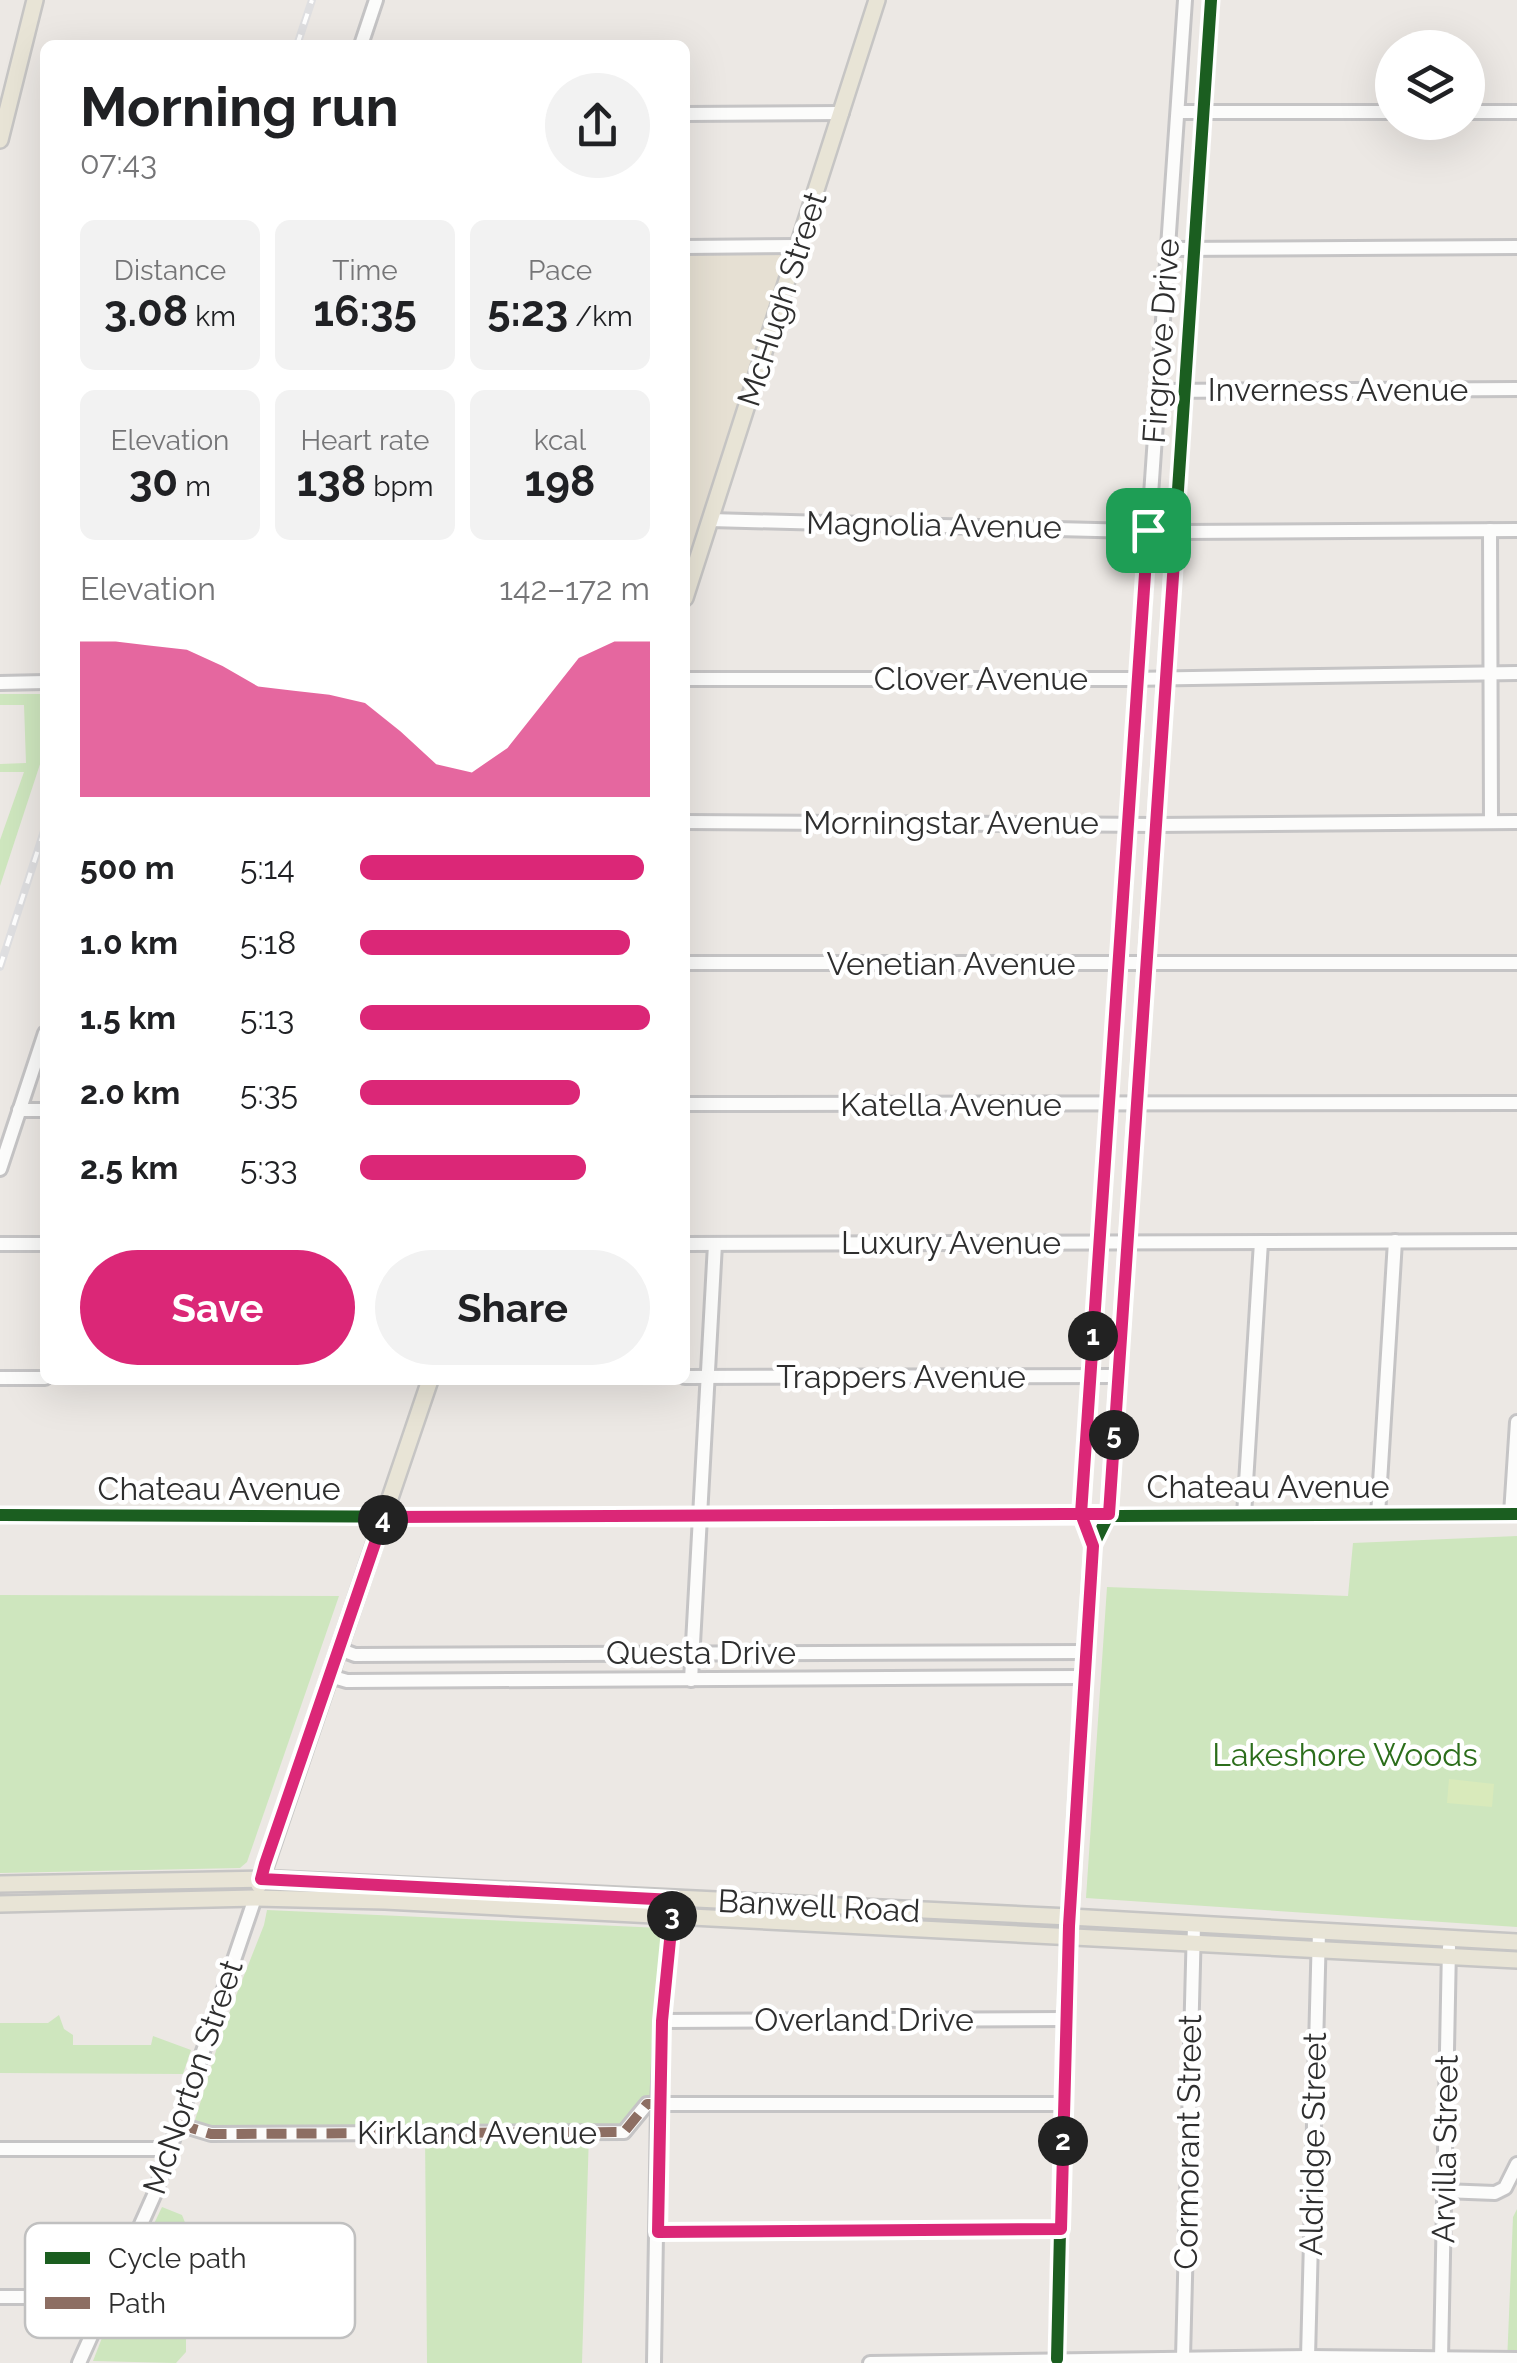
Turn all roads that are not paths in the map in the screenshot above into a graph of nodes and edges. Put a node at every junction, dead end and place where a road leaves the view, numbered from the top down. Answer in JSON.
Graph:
{"nodes":[{"id":1,"x":35,"y":0,"type":"edge"},
{"id":2,"x":376,"y":0,"type":"edge"},
{"id":3,"x":877,"y":0,"type":"edge"},
{"id":4,"x":1185,"y":0,"type":"edge"},
{"id":5,"x":1211,"y":0,"type":"edge"},
{"id":6,"x":364,"y":40,"type":"edge"},
{"id":7,"x":1178,"y":112,"type":"junction"},
{"id":8,"x":1203,"y":112,"type":"junction"},
{"id":9,"x":1375,"y":112,"type":"edge"},
{"id":10,"x":1485,"y":112,"type":"edge"},
{"id":11,"x":1517,"y":112,"type":"edge"},
{"id":12,"x":842,"y":113,"type":"junction"},
{"id":13,"x":690,"y":114,"type":"edge"},
{"id":14,"x":0,"y":140,"type":"edge"},
{"id":15,"x":799,"y":246,"type":"junction"},
{"id":16,"x":690,"y":247,"type":"edge"},
{"id":17,"x":1517,"y":248,"type":"edge"},
{"id":18,"x":1170,"y":249,"type":"junction"},
{"id":19,"x":1195,"y":249,"type":"junction"},
{"id":20,"x":1517,"y":389,"type":"edge"},
{"id":21,"x":1158,"y":390,"type":"junction"},
{"id":22,"x":1184,"y":390,"type":"junction"},
{"id":23,"x":710,"y":520,"type":"junction"},
{"id":24,"x":1148,"y":530,"type":"junction"},
{"id":25,"x":1490,"y":530,"type":"junction"},
{"id":26,"x":1517,"y":530,"type":"edge"},
{"id":27,"x":1176,"y":532,"type":"junction"},
{"id":28,"x":690,"y":582,"type":"edge"},
{"id":29,"x":1490,"y":673,"type":"junction"},
{"id":30,"x":1517,"y":673,"type":"edge"},
{"id":31,"x":1164,"y":678,"type":"junction"},
{"id":32,"x":690,"y":679,"type":"edge"},
{"id":33,"x":1139,"y":679,"type":"junction"},
{"id":34,"x":0,"y":682,"type":"edge"},
{"id":35,"x":40,"y":682,"type":"edge"},
{"id":36,"x":690,"y":822,"type":"edge"},
{"id":37,"x":1491,"y":822,"type":"junction"},
{"id":38,"x":1517,"y":822,"type":"edge"},
{"id":39,"x":1128,"y":824,"type":"junction"},
{"id":40,"x":1156,"y":824,"type":"junction"},
{"id":41,"x":1517,"y":963,"type":"edge"},
{"id":42,"x":690,"y":964,"type":"edge"},
{"id":43,"x":1119,"y":965,"type":"junction"},
{"id":44,"x":1147,"y":965,"type":"junction"},
{"id":45,"x":40,"y":1048,"type":"edge"},
{"id":46,"x":1517,"y":1103,"type":"edge"},
{"id":47,"x":690,"y":1104,"type":"edge"},
{"id":48,"x":1109,"y":1105,"type":"junction"},
{"id":49,"x":1136,"y":1105,"type":"junction"},
{"id":50,"x":20,"y":1110,"type":"junction"},
{"id":51,"x":40,"y":1110,"type":"edge"},
{"id":52,"x":0,"y":1170,"type":"edge"},
{"id":53,"x":1395,"y":1241,"type":"junction"},
{"id":54,"x":1101,"y":1242,"type":"junction"},
{"id":55,"x":1126,"y":1242,"type":"junction"},
{"id":56,"x":1262,"y":1242,"type":"junction"},
{"id":57,"x":1517,"y":1242,"type":"edge"},
{"id":58,"x":0,"y":1244,"type":"edge"},
{"id":59,"x":40,"y":1244,"type":"edge"},
{"id":60,"x":690,"y":1244,"type":"edge"},
{"id":61,"x":715,"y":1244,"type":"junction"},
{"id":62,"x":1090,"y":1376,"type":"junction"},
{"id":63,"x":1118,"y":1376,"type":"junction"},
{"id":64,"x":690,"y":1377,"type":"edge"},
{"id":65,"x":707,"y":1377,"type":"junction"},
{"id":66,"x":0,"y":1378,"type":"edge"},
{"id":67,"x":40,"y":1378,"type":"edge"},
{"id":68,"x":428,"y":1385,"type":"edge"},
{"id":69,"x":1517,"y":1422,"type":"edge"},
{"id":70,"x":1081,"y":1514,"type":"junction"},
{"id":71,"x":1109,"y":1514,"type":"junction"},
{"id":72,"x":1514,"y":1514,"type":"edge"},
{"id":73,"x":0,"y":1515,"type":"edge"},
{"id":74,"x":1244,"y":1515,"type":"junction"},
{"id":75,"x":1378,"y":1515,"type":"junction"},
{"id":76,"x":384,"y":1517,"type":"junction"},
{"id":77,"x":700,"y":1518,"type":"junction"},
{"id":78,"x":1093,"y":1546,"type":"junction"},
{"id":79,"x":339,"y":1649,"type":"junction"},
{"id":80,"x":887,"y":1652,"type":"junction"},
{"id":81,"x":1085,"y":1652,"type":"junction"},
{"id":82,"x":692,"y":1653,"type":"junction"},
{"id":83,"x":515,"y":1654,"type":"junction"},
{"id":84,"x":330,"y":1676,"type":"junction"},
{"id":85,"x":1083,"y":1677,"type":"junction"},
{"id":86,"x":886,"y":1678,"type":"junction"},
{"id":87,"x":515,"y":1680,"type":"junction"},
{"id":88,"x":691,"y":1680,"type":"junction"},
{"id":89,"x":261,"y":1879,"type":"junction"},
{"id":90,"x":0,"y":1884,"type":"edge"},
{"id":91,"x":255,"y":1898,"type":"junction"},
{"id":92,"x":674,"y":1900,"type":"junction"},
{"id":93,"x":0,"y":1904,"type":"edge"},
{"id":94,"x":1070,"y":1916,"type":"junction"},
{"id":95,"x":672,"y":1917,"type":"junction"},
{"id":96,"x":1194,"y":1925,"type":"junction"},
{"id":97,"x":1319,"y":1931,"type":"junction"},
{"id":98,"x":1069,"y":1934,"type":"junction"},
{"id":99,"x":1517,"y":1942,"type":"edge"},
{"id":100,"x":1193,"y":1943,"type":"junction"},
{"id":101,"x":1449,"y":1948,"type":"junction"},
{"id":102,"x":1318,"y":1950,"type":"junction"},
{"id":103,"x":1517,"y":1960,"type":"edge"},
{"id":104,"x":1066,"y":2018,"type":"junction"},
{"id":105,"x":662,"y":2021,"type":"junction"},
{"id":106,"x":658,"y":2104,"type":"junction"},
{"id":107,"x":1064,"y":2104,"type":"junction"},
{"id":108,"x":178,"y":2124,"type":"junction"},
{"id":109,"x":0,"y":2149,"type":"edge"},
{"id":110,"x":168,"y":2149,"type":"junction"},
{"id":111,"x":1517,"y":2164,"type":"edge"},
{"id":112,"x":1443,"y":2191,"type":"junction"},
{"id":113,"x":140,"y":2223,"type":"edge"},
{"id":114,"x":1061,"y":2229,"type":"junction"},
{"id":115,"x":658,"y":2232,"type":"junction"},
{"id":116,"x":89,"y":2338,"type":"edge"},
{"id":117,"x":1308,"y":2357,"type":"junction"},
{"id":118,"x":1183,"y":2358,"type":"junction"},
{"id":119,"x":1441,"y":2359,"type":"junction"},
{"id":120,"x":1517,"y":2359,"type":"edge"},
{"id":121,"x":1058,"y":2360,"type":"junction"},
{"id":122,"x":79,"y":2363,"type":"edge"},
{"id":123,"x":654,"y":2363,"type":"edge"},
{"id":124,"x":870,"y":2363,"type":"edge"}],
"edges":[{"from":1,"to":14,"type":"main road"},
{"from":2,"to":6,"type":"street"},
{"from":3,"to":12,"type":"main road","name":"McHugh Street"},
{"from":4,"to":7,"type":"street","name":"Firgrove Drive"},
{"from":5,"to":8,"type":"street","name":"Firgrove Drive"},
{"from":7,"to":8,"type":"street"},
{"from":7,"to":18,"type":"street","name":"Firgrove Drive"},
{"from":8,"to":9,"type":"street"},
{"from":8,"to":19,"type":"street","name":"Firgrove Drive"},
{"from":10,"to":11,"type":"street"},
{"from":12,"to":13,"type":"street"},
{"from":12,"to":15,"type":"main road","name":"McHugh Street"},
{"from":15,"to":16,"type":"street"},
{"from":15,"to":23,"type":"main road","name":"McHugh Street"},
{"from":17,"to":19,"type":"street"},
{"from":18,"to":19,"type":"street"},
{"from":18,"to":21,"type":"street","name":"Firgrove Drive"},
{"from":19,"to":22,"type":"street","name":"Firgrove Drive"},
{"from":20,"to":22,"type":"street","name":"Inverness Avenue"},
{"from":21,"to":22,"type":"street","name":"Inverness Avenue"},
{"from":21,"to":24,"type":"street","name":"Firgrove Drive"},
{"from":22,"to":27,"type":"street","name":"Firgrove Drive"},
{"from":23,"to":24,"type":"street","name":"Magnolia Avenue"},
{"from":23,"to":28,"type":"main road","name":"McHugh Street"},
{"from":24,"to":27,"type":"street","name":"Magnolia Avenue"},
{"from":24,"to":33,"type":"street","name":"Firgrove Drive"},
{"from":25,"to":26,"type":"street","name":"Magnolia Avenue"},
{"from":25,"to":27,"type":"street","name":"Magnolia Avenue"},
{"from":25,"to":29,"type":"street"},
{"from":27,"to":31,"type":"street","name":"Firgrove Drive"},
{"from":29,"to":30,"type":"street","name":"Clover Avenue"},
{"from":29,"to":31,"type":"street","name":"Clover Avenue"},
{"from":29,"to":37,"type":"street"},
{"from":31,"to":33,"type":"street","name":"Clover Avenue"},
{"from":31,"to":40,"type":"street","name":"Firgrove Drive"},
{"from":32,"to":33,"type":"street","name":"Clover Avenue"},
{"from":33,"to":39,"type":"street","name":"Firgrove Drive"},
{"from":34,"to":35,"type":"street"},
{"from":36,"to":39,"type":"street","name":"Morningstar Avenue"},
{"from":37,"to":38,"type":"street","name":"Morningstar Avenue"},
{"from":37,"to":40,"type":"street","name":"Morningstar Avenue"},
{"from":39,"to":40,"type":"street","name":"Morningstar Avenue"},
{"from":39,"to":43,"type":"street","name":"Firgrove Drive"},
{"from":40,"to":44,"type":"street","name":"Firgrove Drive"},
{"from":41,"to":44,"type":"street","name":"Venetian Avenue"},
{"from":42,"to":43,"type":"street","name":"Venetian Avenue"},
{"from":43,"to":44,"type":"street","name":"Venetian Avenue"},
{"from":43,"to":48,"type":"street","name":"Firgrove Drive"},
{"from":44,"to":49,"type":"street","name":"Firgrove Drive"},
{"from":45,"to":50,"type":"street"},
{"from":46,"to":49,"type":"street","name":"Katella Avenue"},
{"from":47,"to":48,"type":"street","name":"Katella Avenue"},
{"from":48,"to":49,"type":"street","name":"Katella Avenue"},
{"from":48,"to":54,"type":"street","name":"Firgrove Drive"},
{"from":49,"to":55,"type":"street","name":"Firgrove Drive"},
{"from":50,"to":51,"type":"street"},
{"from":50,"to":52,"type":"street"},
{"from":53,"to":56,"type":"street","name":"Luxury Avenue"},
{"from":53,"to":57,"type":"street","name":"Luxury Avenue"},
{"from":53,"to":75,"type":"street"},
{"from":54,"to":55,"type":"street","name":"Luxury Avenue"},
{"from":54,"to":61,"type":"street","name":"Luxury Avenue"},
{"from":54,"to":62,"type":"street","name":"Firgrove Drive"},
{"from":55,"to":56,"type":"street","name":"Luxury Avenue"},
{"from":55,"to":63,"type":"street","name":"Firgrove Drive"},
{"from":56,"to":74,"type":"street"},
{"from":58,"to":59,"type":"street"},
{"from":60,"to":61,"type":"street","name":"Luxury Avenue"},
{"from":61,"to":65,"type":"street"},
{"from":62,"to":63,"type":"street","name":"Trappers Avenue"},
{"from":62,"to":65,"type":"street","name":"Trappers Avenue"},
{"from":62,"to":70,"type":"street","name":"Firgrove Drive"},
{"from":63,"to":71,"type":"street","name":"Firgrove Drive"},
{"from":64,"to":65,"type":"street","name":"Trappers Avenue"},
{"from":65,"to":77,"type":"street"},
{"from":66,"to":67,"type":"street"},
{"from":68,"to":76,"type":"main road"},
{"from":69,"to":72,"type":"street"},
{"from":70,"to":71,"type":"street","name":"Chateau Avenue"},
{"from":70,"to":77,"type":"street","name":"Chateau Avenue"},
{"from":70,"to":78,"type":"street","name":"Firgrove Drive"},
{"from":71,"to":74,"type":"street","name":"Chateau Avenue"},
{"from":71,"to":78,"type":"street","name":"Firgrove Drive"},
{"from":72,"to":75,"type":"street","name":"Chateau Avenue"},
{"from":73,"to":76,"type":"street","name":"Chateau Avenue"},
{"from":74,"to":75,"type":"street","name":"Chateau Avenue"},
{"from":76,"to":77,"type":"street","name":"Chateau Avenue"},
{"from":76,"to":79,"type":"main road"},
{"from":77,"to":82,"type":"street"},
{"from":78,"to":81,"type":"street","name":"Firgrove Drive"},
{"from":79,"to":83,"type":"street","name":"Questa Drive"},
{"from":79,"to":84,"type":"main road"},
{"from":80,"to":81,"type":"street","name":"Questa Drive"},
{"from":80,"to":82,"type":"street","name":"Questa Drive"},
{"from":80,"to":86,"type":"street"},
{"from":81,"to":85,"type":"street","name":"Firgrove Drive"},
{"from":82,"to":83,"type":"street","name":"Questa Drive"},
{"from":82,"to":88,"type":"street"},
{"from":83,"to":87,"type":"street"},
{"from":84,"to":87,"type":"street","name":"Questa Drive"},
{"from":84,"to":89,"type":"main road"},
{"from":85,"to":86,"type":"street","name":"Questa Drive"},
{"from":85,"to":94,"type":"street","name":"Firgrove Drive"},
{"from":86,"to":88,"type":"street","name":"Questa Drive"},
{"from":87,"to":88,"type":"street","name":"Questa Drive"},
{"from":89,"to":90,"type":"main road","name":"Banwell Road"},
{"from":89,"to":91,"type":"main road"},
{"from":89,"to":92,"type":"main road","name":"Banwell Road"},
{"from":91,"to":93,"type":"main road","name":"Banwell Road"},
{"from":91,"to":95,"type":"main road","name":"Banwell Road"},
{"from":91,"to":108,"type":"street","name":"McNorton Street"},
{"from":92,"to":94,"type":"main road","name":"Banwell Road"},
{"from":92,"to":95,"type":"street"},
{"from":94,"to":96,"type":"main road","name":"Banwell Road"},
{"from":94,"to":98,"type":"street","name":"Firgrove Drive"},
{"from":95,"to":98,"type":"main road","name":"Banwell Road"},
{"from":95,"to":105,"type":"street"},
{"from":96,"to":97,"type":"main road","name":"Banwell Road"},
{"from":96,"to":100,"type":"street","name":"Cormorant Street"},
{"from":97,"to":101,"type":"main road","name":"Banwell Road"},
{"from":97,"to":102,"type":"street","name":"Aldridge Street"},
{"from":98,"to":100,"type":"main road","name":"Banwell Road"},
{"from":98,"to":104,"type":"street","name":"Firgrove Drive"},
{"from":99,"to":101,"type":"main road","name":"Banwell Road"},
{"from":100,"to":102,"type":"main road","name":"Banwell Road"},
{"from":100,"to":118,"type":"street","name":"Cormorant Street"},
{"from":101,"to":102,"type":"main road","name":"Banwell Road"},
{"from":101,"to":103,"type":"main road","name":"Banwell Road"},
{"from":101,"to":112,"type":"street","name":"Arvilla Street"},
{"from":102,"to":117,"type":"street","name":"Aldridge Street"},
{"from":104,"to":105,"type":"street","name":"Overland Drive"},
{"from":104,"to":107,"type":"street","name":"Firgrove Drive"},
{"from":105,"to":106,"type":"street"},
{"from":106,"to":107,"type":"street"},
{"from":106,"to":108,"type":"street","name":"Kirkland Avenue"},
{"from":106,"to":115,"type":"street"},
{"from":107,"to":114,"type":"street","name":"Firgrove Drive"},
{"from":108,"to":110,"type":"street","name":"McNorton Street"},
{"from":109,"to":110,"type":"street"},
{"from":110,"to":113,"type":"street","name":"McNorton Street"},
{"from":111,"to":112,"type":"street"},
{"from":112,"to":119,"type":"street","name":"Arvilla Street"},
{"from":114,"to":115,"type":"street"},
{"from":114,"to":121,"type":"street","name":"Firgrove Drive"},
{"from":115,"to":123,"type":"street"},
{"from":116,"to":122,"type":"street","name":"McNorton Street"},
{"from":117,"to":118,"type":"street"},
{"from":117,"to":119,"type":"street"},
{"from":118,"to":121,"type":"street"},
{"from":119,"to":120,"type":"street"},
{"from":121,"to":124,"type":"street"}]}
